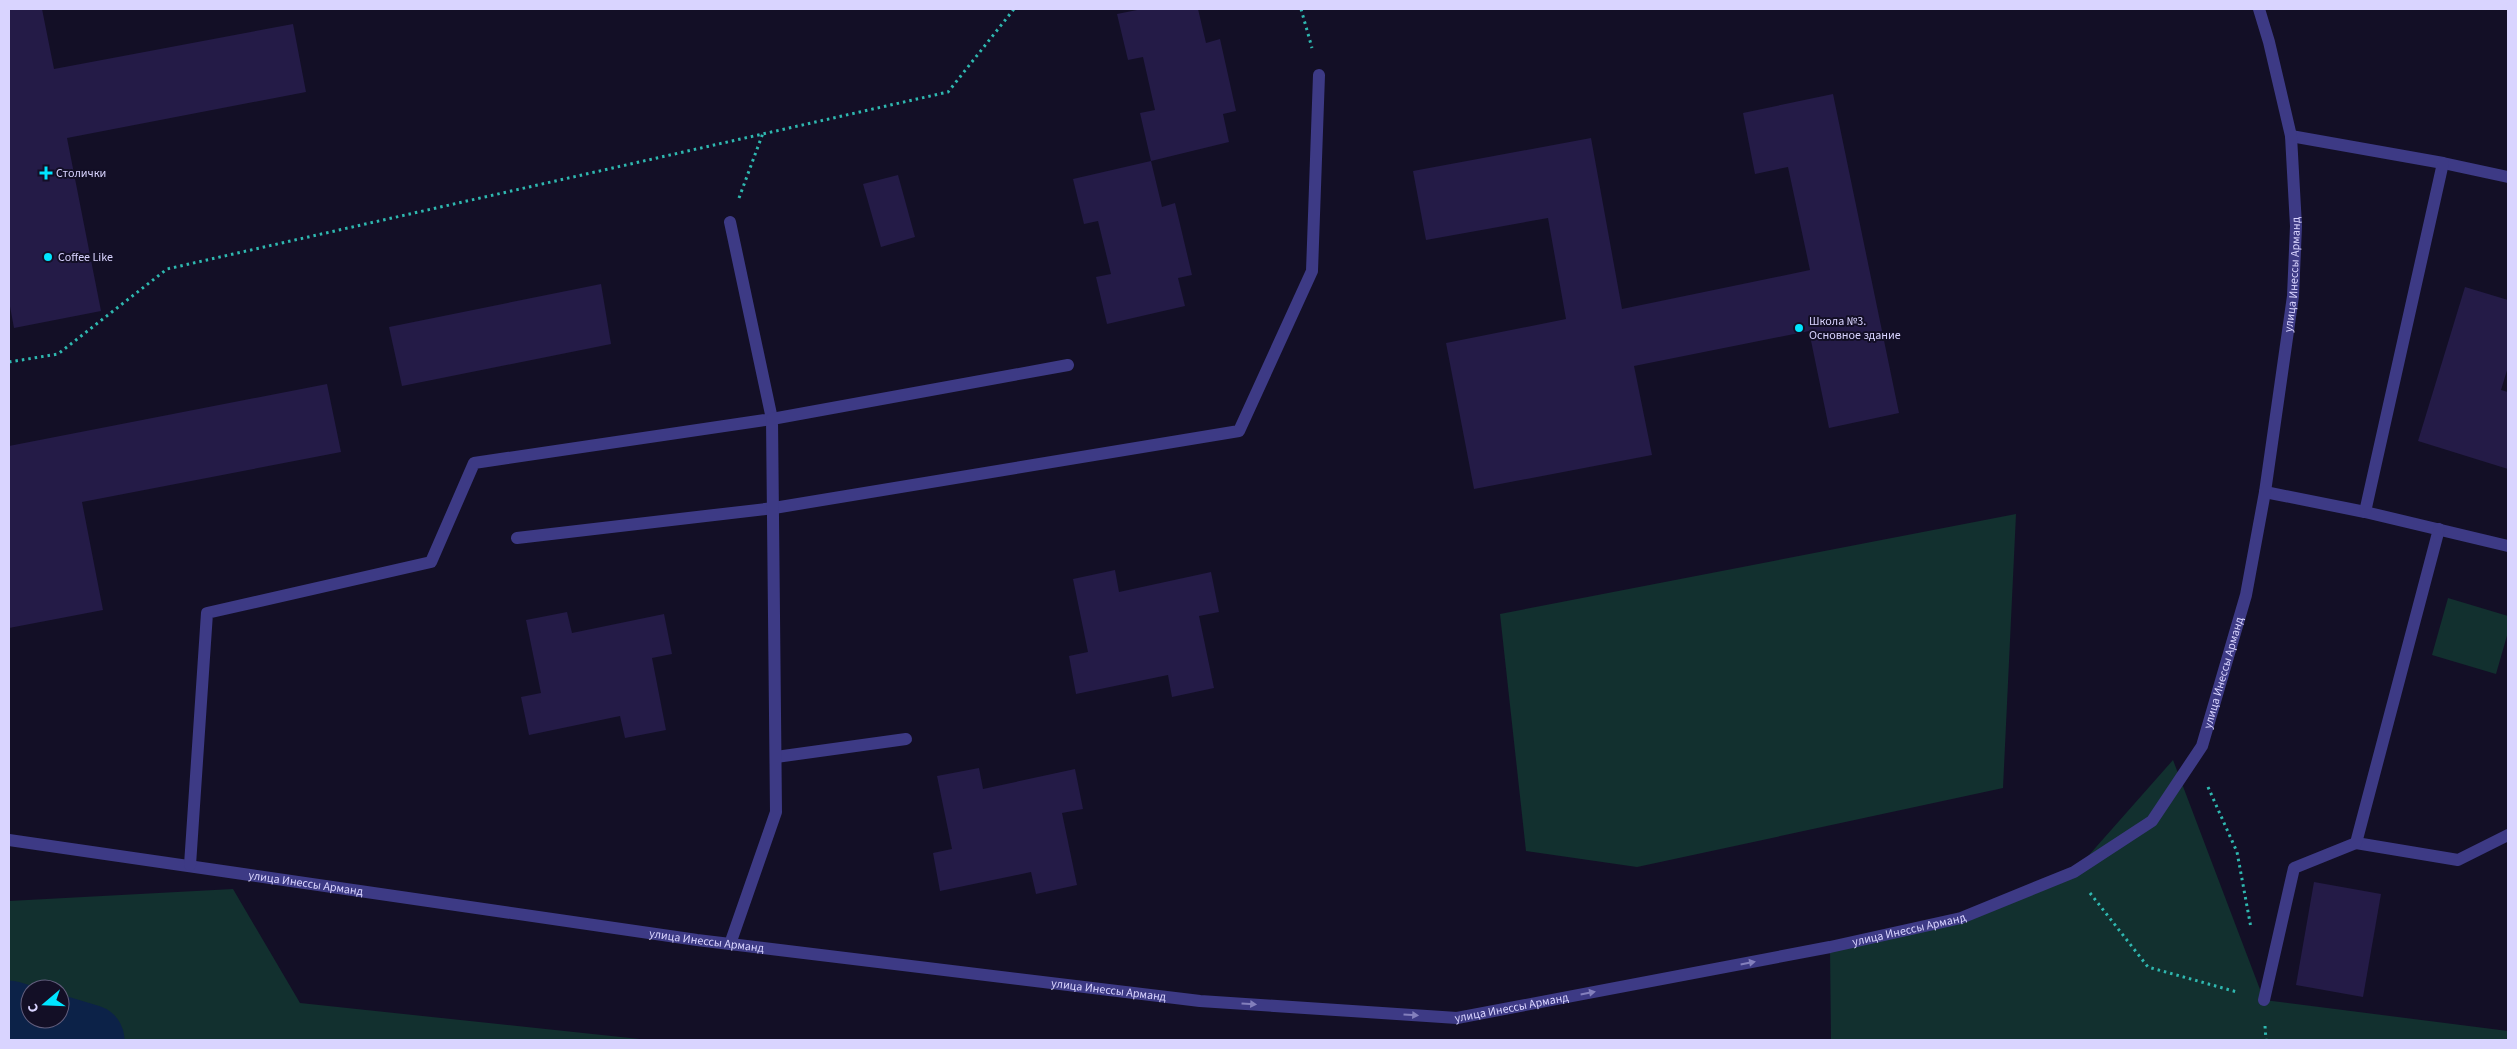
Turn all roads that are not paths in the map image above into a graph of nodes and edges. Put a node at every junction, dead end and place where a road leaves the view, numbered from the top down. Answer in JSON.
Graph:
{"nodes":[{"id":1,"x":2258,"y":9,"type":"edge"},
{"id":2,"x":1319,"y":75,"type":"road end"},
{"id":3,"x":2292,"y":136,"type":"junction"},
{"id":4,"x":2443,"y":163,"type":"junction"},
{"id":5,"x":2508,"y":177,"type":"edge"},
{"id":6,"x":730,"y":222,"type":"road end"},
{"id":7,"x":1068,"y":365,"type":"dead end"},
{"id":8,"x":772,"y":419,"type":"junction"},
{"id":9,"x":2265,"y":492,"type":"junction"},
{"id":10,"x":774,"y":508,"type":"junction"},
{"id":11,"x":2365,"y":512,"type":"junction"},
{"id":12,"x":2439,"y":529,"type":"junction"},
{"id":13,"x":517,"y":538,"type":"dead end"},
{"id":14,"x":2508,"y":546,"type":"edge"},
{"id":15,"x":906,"y":739,"type":"dead end"},
{"id":16,"x":776,"y":756,"type":"junction"},
{"id":17,"x":2508,"y":836,"type":"edge"},
{"id":18,"x":9,"y":840,"type":"edge"},
{"id":19,"x":2356,"y":843,"type":"junction"},
{"id":20,"x":190,"y":865,"type":"junction"},
{"id":21,"x":730,"y":944,"type":"junction"},
{"id":22,"x":2264,"y":1000,"type":"road end"}],
"edges":[{"from":1,"to":3,"type":"street","name":"улица Инессы Арманд"},
{"from":2,"to":10,"type":"street"},
{"from":3,"to":4,"type":"street"},
{"from":3,"to":9,"type":"street","name":"улица Инессы Арманд"},
{"from":4,"to":5,"type":"street"},
{"from":4,"to":11,"type":"street"},
{"from":6,"to":8,"type":"street"},
{"from":7,"to":8,"type":"street"},
{"from":8,"to":10,"type":"street"},
{"from":8,"to":20,"type":"street"},
{"from":9,"to":11,"type":"street"},
{"from":21,"to":9,"type":"street","name":"улица Инессы Арманд","one_way":true},
{"from":10,"to":13,"type":"street"},
{"from":10,"to":16,"type":"street"},
{"from":11,"to":12,"type":"street"},
{"from":12,"to":14,"type":"street"},
{"from":12,"to":19,"type":"street"},
{"from":15,"to":16,"type":"street"},
{"from":16,"to":21,"type":"street"},
{"from":17,"to":19,"type":"street"},
{"from":18,"to":20,"type":"street","name":"улица Инессы Арманд"},
{"from":19,"to":22,"type":"street"},
{"from":20,"to":21,"type":"street","name":"улица Инессы Арманд"}]}
